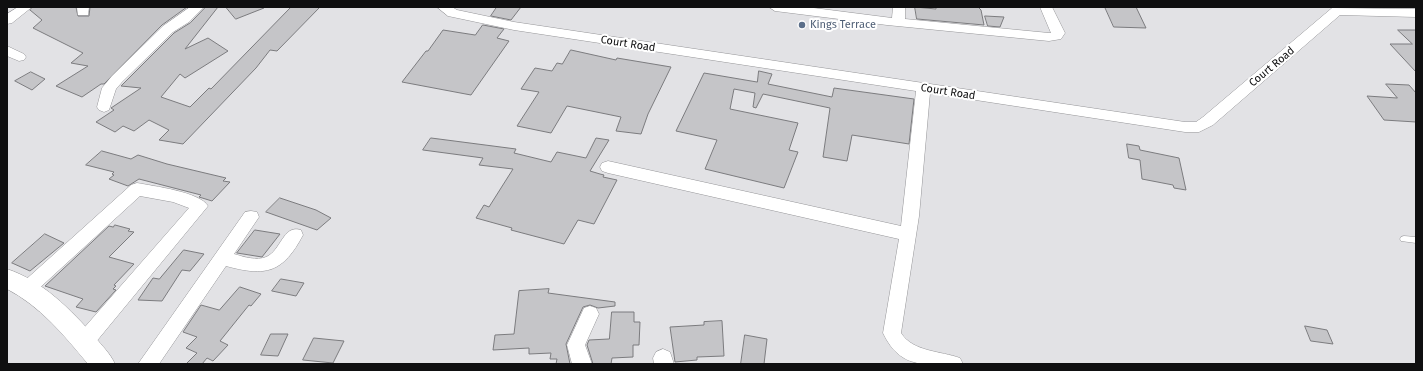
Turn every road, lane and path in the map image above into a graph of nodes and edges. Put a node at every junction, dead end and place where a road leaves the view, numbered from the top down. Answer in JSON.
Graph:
{"nodes":[{"id":1,"x":26,"y":7,"type":"edge"},
{"id":2,"x":198,"y":7,"type":"edge"},
{"id":3,"x":443,"y":7,"type":"edge"},
{"id":4,"x":775,"y":7,"type":"edge"},
{"id":5,"x":899,"y":7,"type":"edge"},
{"id":6,"x":1046,"y":7,"type":"edge"},
{"id":7,"x":1416,"y":13,"type":"edge"},
{"id":8,"x":7,"y":20,"type":"edge"},
{"id":9,"x":898,"y":22,"type":"junction"},
{"id":10,"x":7,"y":50,"type":"edge"},
{"id":11,"x":19,"y":57,"type":"dead end"},
{"id":12,"x":923,"y":88,"type":"junction"},
{"id":13,"x":104,"y":107,"type":"dead end"},
{"id":14,"x":608,"y":166,"type":"dead end"},
{"id":15,"x":250,"y":217,"type":"dead end"},
{"id":16,"x":908,"y":234,"type":"junction"},
{"id":17,"x":295,"y":235,"type":"dead end"},
{"id":18,"x":1404,"y":239,"type":"dead end"},
{"id":19,"x":1416,"y":240,"type":"edge"},
{"id":20,"x":222,"y":258,"type":"junction"},
{"id":21,"x":7,"y":278,"type":"edge"},
{"id":22,"x":28,"y":288,"type":"junction"},
{"id":23,"x":590,"y":314,"type":"dead end"},
{"id":24,"x":84,"y":342,"type":"junction"},
{"id":25,"x":103,"y":364,"type":"edge"},
{"id":26,"x":148,"y":364,"type":"edge"},
{"id":27,"x":582,"y":364,"type":"edge"},
{"id":28,"x":953,"y":364,"type":"edge"}],
"edges":[{"from":1,"to":8,"type":"street"},
{"from":2,"to":13,"type":"street"},
{"from":3,"to":12,"type":"street","name":"Court Road"},
{"from":4,"to":9,"type":"street"},
{"from":5,"to":9,"type":"street"},
{"from":6,"to":9,"type":"street"},
{"from":7,"to":12,"type":"street","name":"Court Road"},
{"from":10,"to":11,"type":"street"},
{"from":12,"to":16,"type":"street"},
{"from":14,"to":16,"type":"street"},
{"from":15,"to":20,"type":"street"},
{"from":16,"to":28,"type":"street"},
{"from":17,"to":20,"type":"street"},
{"from":18,"to":19,"type":"lane"},
{"from":20,"to":26,"type":"street"},
{"from":21,"to":22,"type":"street"},
{"from":22,"to":24,"type":"street"},
{"from":22,"to":24,"type":"street"},
{"from":23,"to":27,"type":"street"},
{"from":24,"to":25,"type":"street"}]}
